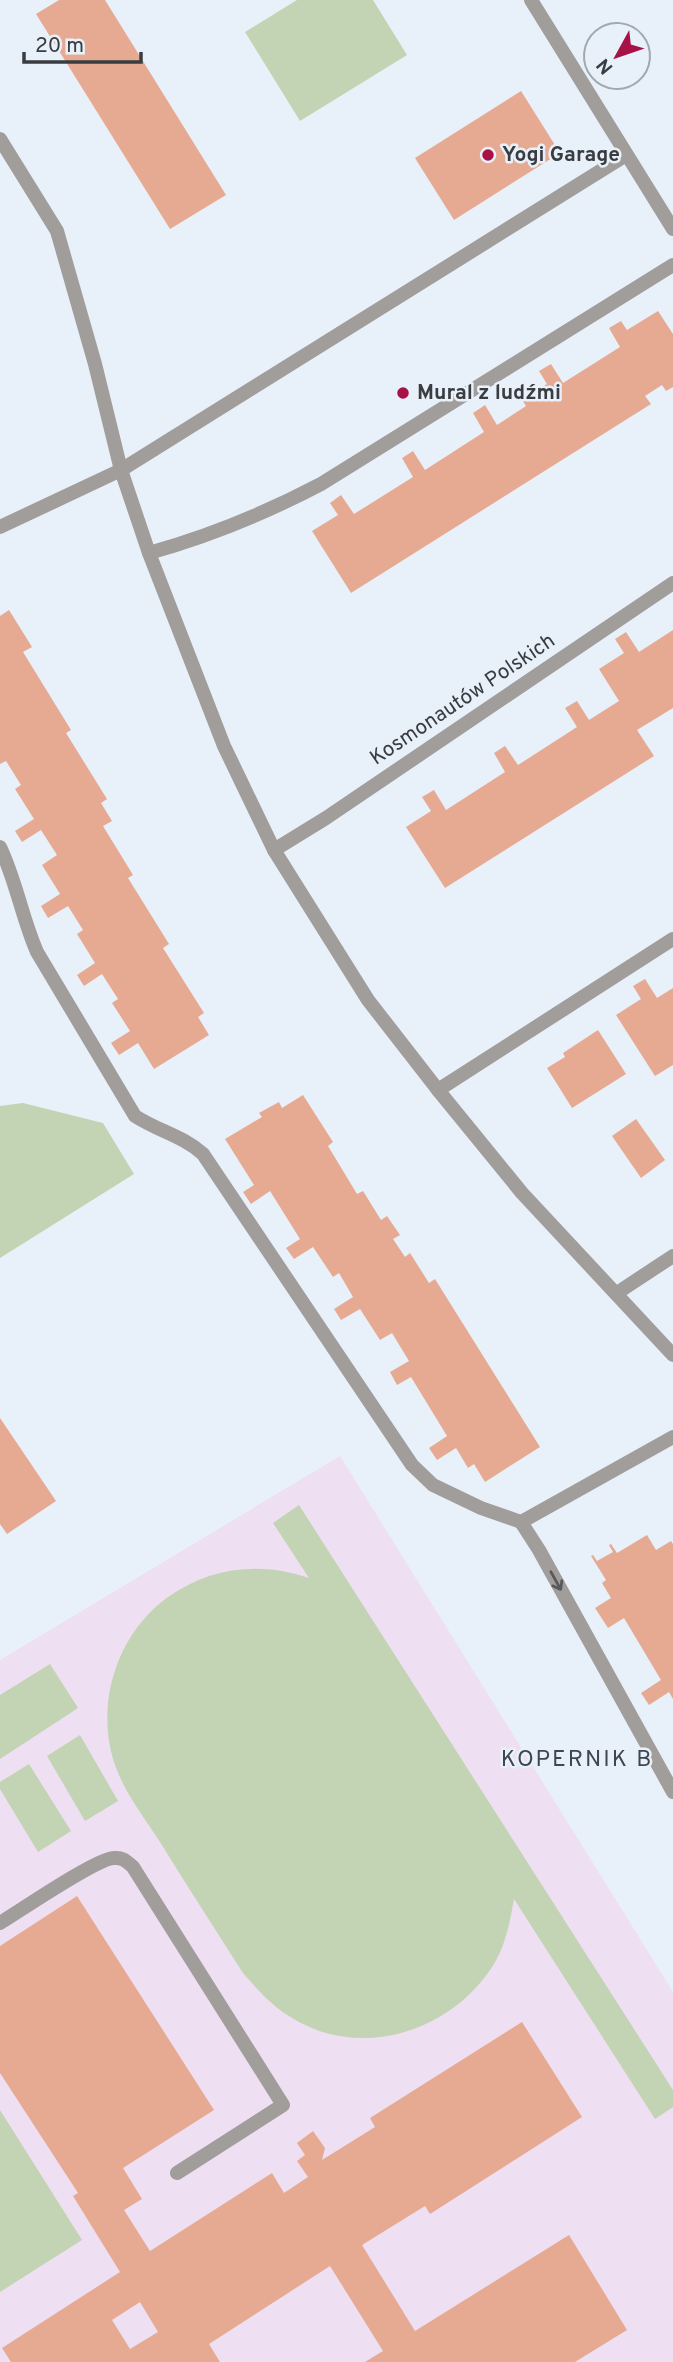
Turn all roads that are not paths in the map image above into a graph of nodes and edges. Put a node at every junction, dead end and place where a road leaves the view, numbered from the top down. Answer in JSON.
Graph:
{"nodes":[{"id":1,"x":531,"y":0,"type":"edge"},
{"id":2,"x":0,"y":139,"type":"edge"},
{"id":3,"x":626,"y":155,"type":"junction"},
{"id":4,"x":673,"y":229,"type":"edge"},
{"id":5,"x":673,"y":265,"type":"edge"},
{"id":6,"x":121,"y":470,"type":"junction"},
{"id":7,"x":0,"y":527,"type":"edge"},
{"id":8,"x":149,"y":553,"type":"junction"},
{"id":9,"x":673,"y":583,"type":"edge"},
{"id":10,"x":0,"y":847,"type":"edge"},
{"id":11,"x":274,"y":850,"type":"junction"},
{"id":12,"x":673,"y":939,"type":"edge"},
{"id":13,"x":438,"y":1090,"type":"junction"},
{"id":14,"x":673,"y":1256,"type":"edge"},
{"id":15,"x":617,"y":1293,"type":"junction"},
{"id":16,"x":673,"y":1355,"type":"edge"},
{"id":17,"x":673,"y":1437,"type":"edge"},
{"id":18,"x":521,"y":1522,"type":"junction"},
{"id":19,"x":673,"y":1792,"type":"edge"},
{"id":20,"x":0,"y":1923,"type":"edge"},
{"id":21,"x":177,"y":2173,"type":"dead end"}],
"edges":[{"from":1,"to":3,"type":"street"},
{"from":2,"to":6,"type":"street"},
{"from":3,"to":4,"type":"street"},
{"from":3,"to":6,"type":"street"},
{"from":5,"to":8,"type":"street"},
{"from":6,"to":7,"type":"street"},
{"from":6,"to":8,"type":"street"},
{"from":8,"to":11,"type":"street"},
{"from":9,"to":11,"type":"street","name":"Kosmonautów Polskich"},
{"from":10,"to":18,"type":"street"},
{"from":11,"to":13,"type":"street"},
{"from":12,"to":13,"type":"street"},
{"from":13,"to":15,"type":"street"},
{"from":14,"to":15,"type":"street"},
{"from":15,"to":16,"type":"street"},
{"from":17,"to":18,"type":"street"},
{"from":18,"to":19,"type":"street","one_way":true},
{"from":20,"to":21,"type":"street"}]}
